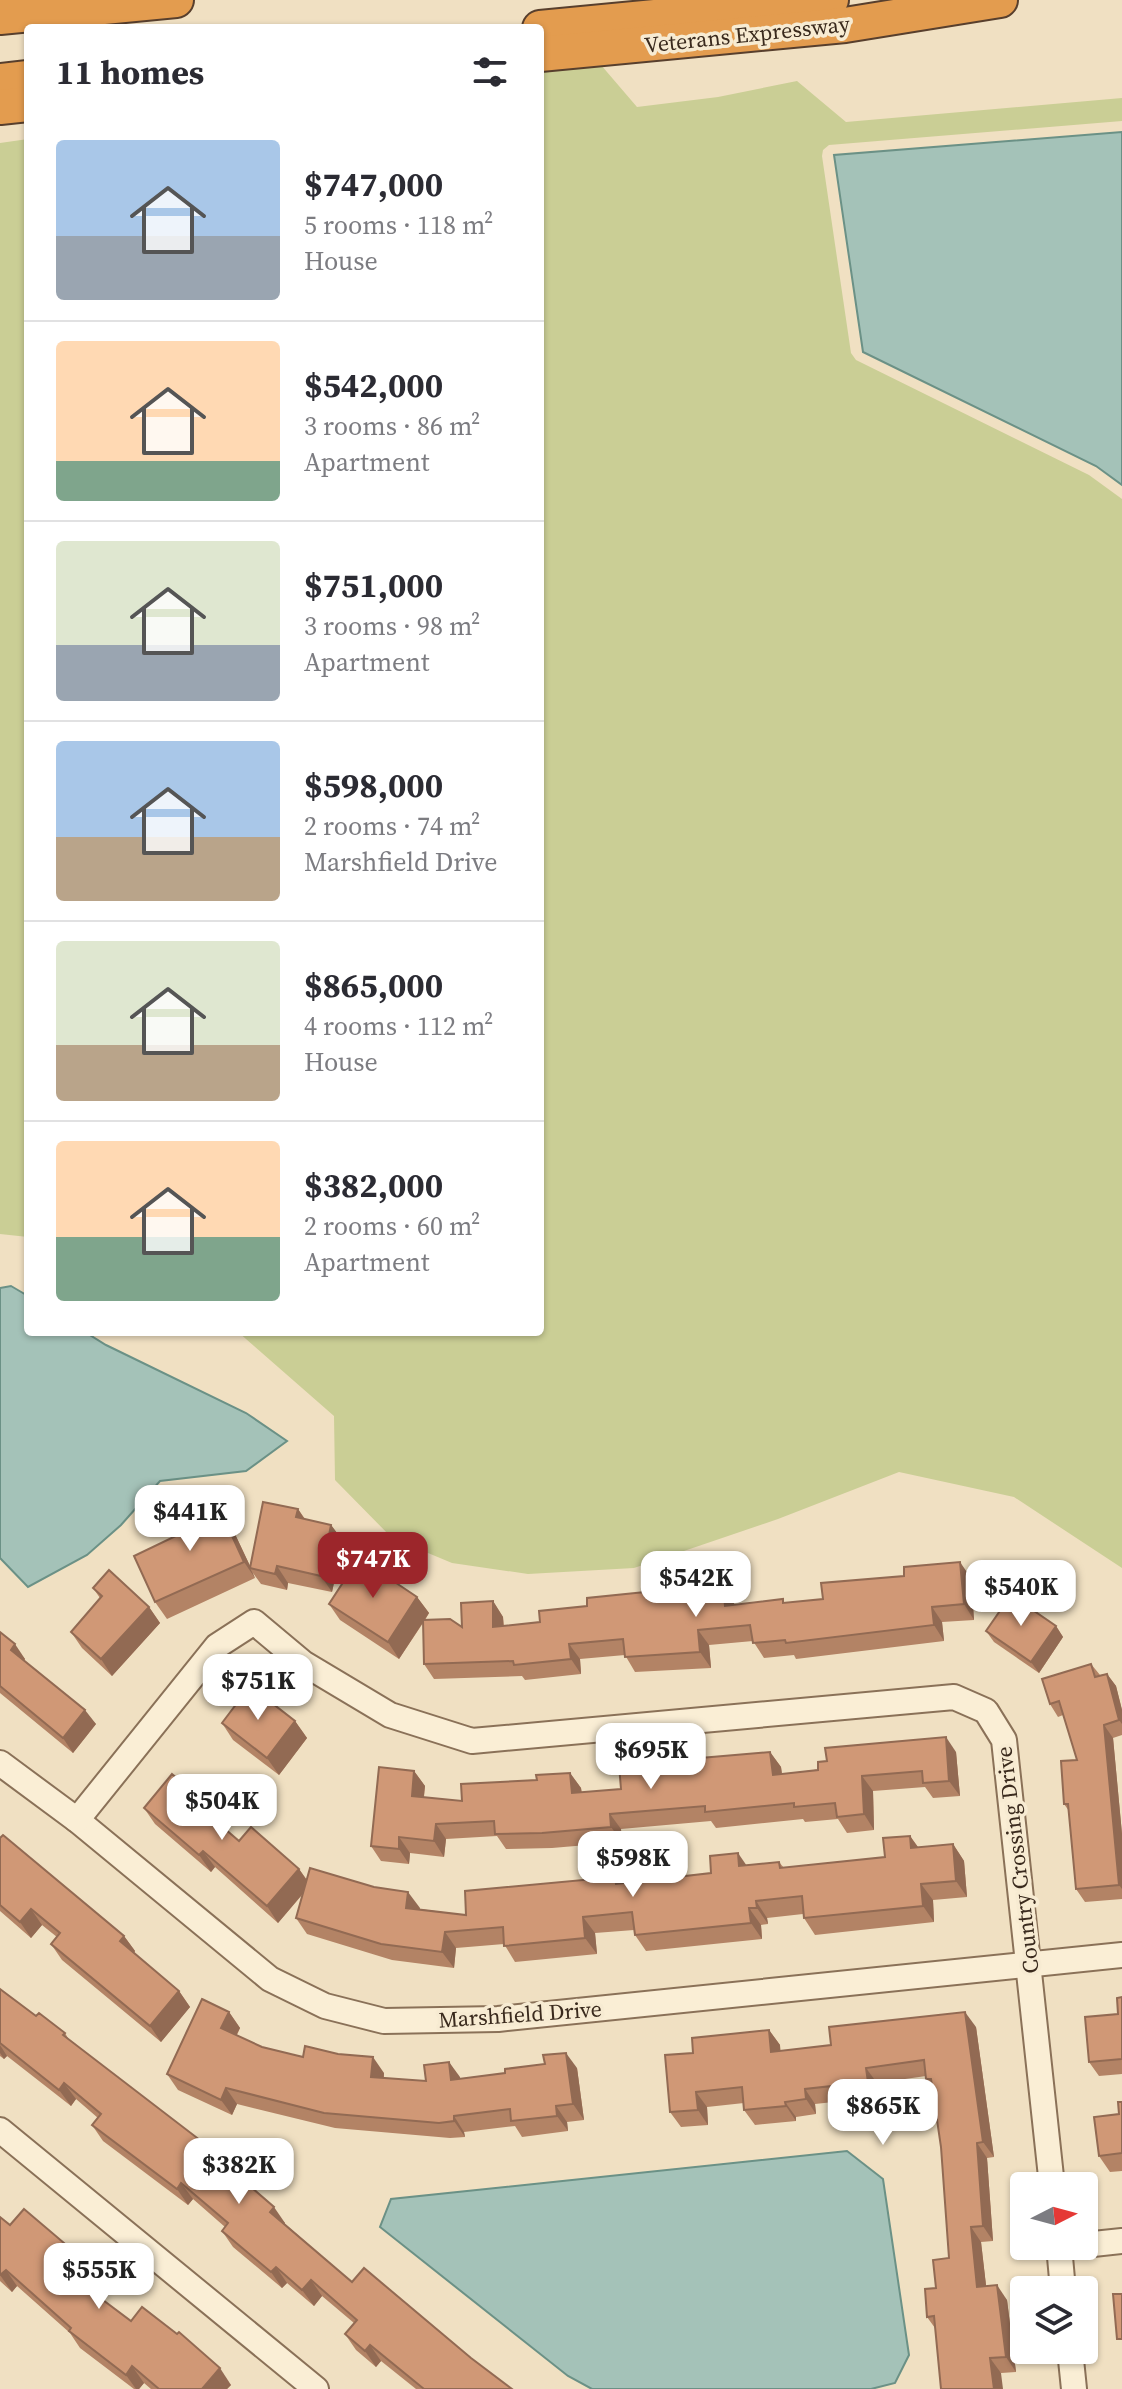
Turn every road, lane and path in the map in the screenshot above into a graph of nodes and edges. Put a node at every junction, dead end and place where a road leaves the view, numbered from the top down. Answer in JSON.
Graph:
{"nodes":[{"id":1,"x":176,"y":0,"type":"edge"},
{"id":2,"x":831,"y":0,"type":"edge"},
{"id":3,"x":1000,"y":0,"type":"edge"},
{"id":4,"x":0,"y":17,"type":"edge"},
{"id":5,"x":544,"y":28,"type":"edge"},
{"id":6,"x":544,"y":54,"type":"edge"},
{"id":7,"x":24,"y":78,"type":"edge"},
{"id":8,"x":0,"y":81,"type":"edge"},
{"id":9,"x":24,"y":104,"type":"edge"},
{"id":10,"x":0,"y":107,"type":"edge"},
{"id":11,"x":0,"y":1763,"type":"edge"},
{"id":12,"x":77,"y":1820,"type":"junction"},
{"id":13,"x":1122,"y":1955,"type":"edge"},
{"id":14,"x":1029,"y":1964,"type":"junction"},
{"id":15,"x":0,"y":2130,"type":"edge"},
{"id":16,"x":1051,"y":2172,"type":"edge"},
{"id":17,"x":1122,"y":2241,"type":"edge"},
{"id":18,"x":1098,"y":2244,"type":"edge"},
{"id":19,"x":1071,"y":2364,"type":"edge"},
{"id":20,"x":311,"y":2387,"type":"edge"},
{"id":21,"x":1074,"y":2389,"type":"edge"}],
"edges":[{"from":1,"to":4,"type":"highway"},
{"from":2,"to":5,"type":"highway"},
{"from":3,"to":6,"type":"highway","name":"Veterans Expressway"},
{"from":7,"to":8,"type":"highway"},
{"from":9,"to":10,"type":"highway"},
{"from":11,"to":12,"type":"street","name":"Marshfield Drive"},
{"from":12,"to":14,"type":"street","name":"Marshfield Drive"},
{"from":12,"to":14,"type":"street","name":"Country Crossing Drive"},
{"from":13,"to":14,"type":"street","name":"Marshfield Drive"},
{"from":14,"to":16,"type":"street","name":"Country Crossing Drive"},
{"from":15,"to":20,"type":"street"},
{"from":17,"to":18,"type":"street"},
{"from":19,"to":21,"type":"street"}]}
